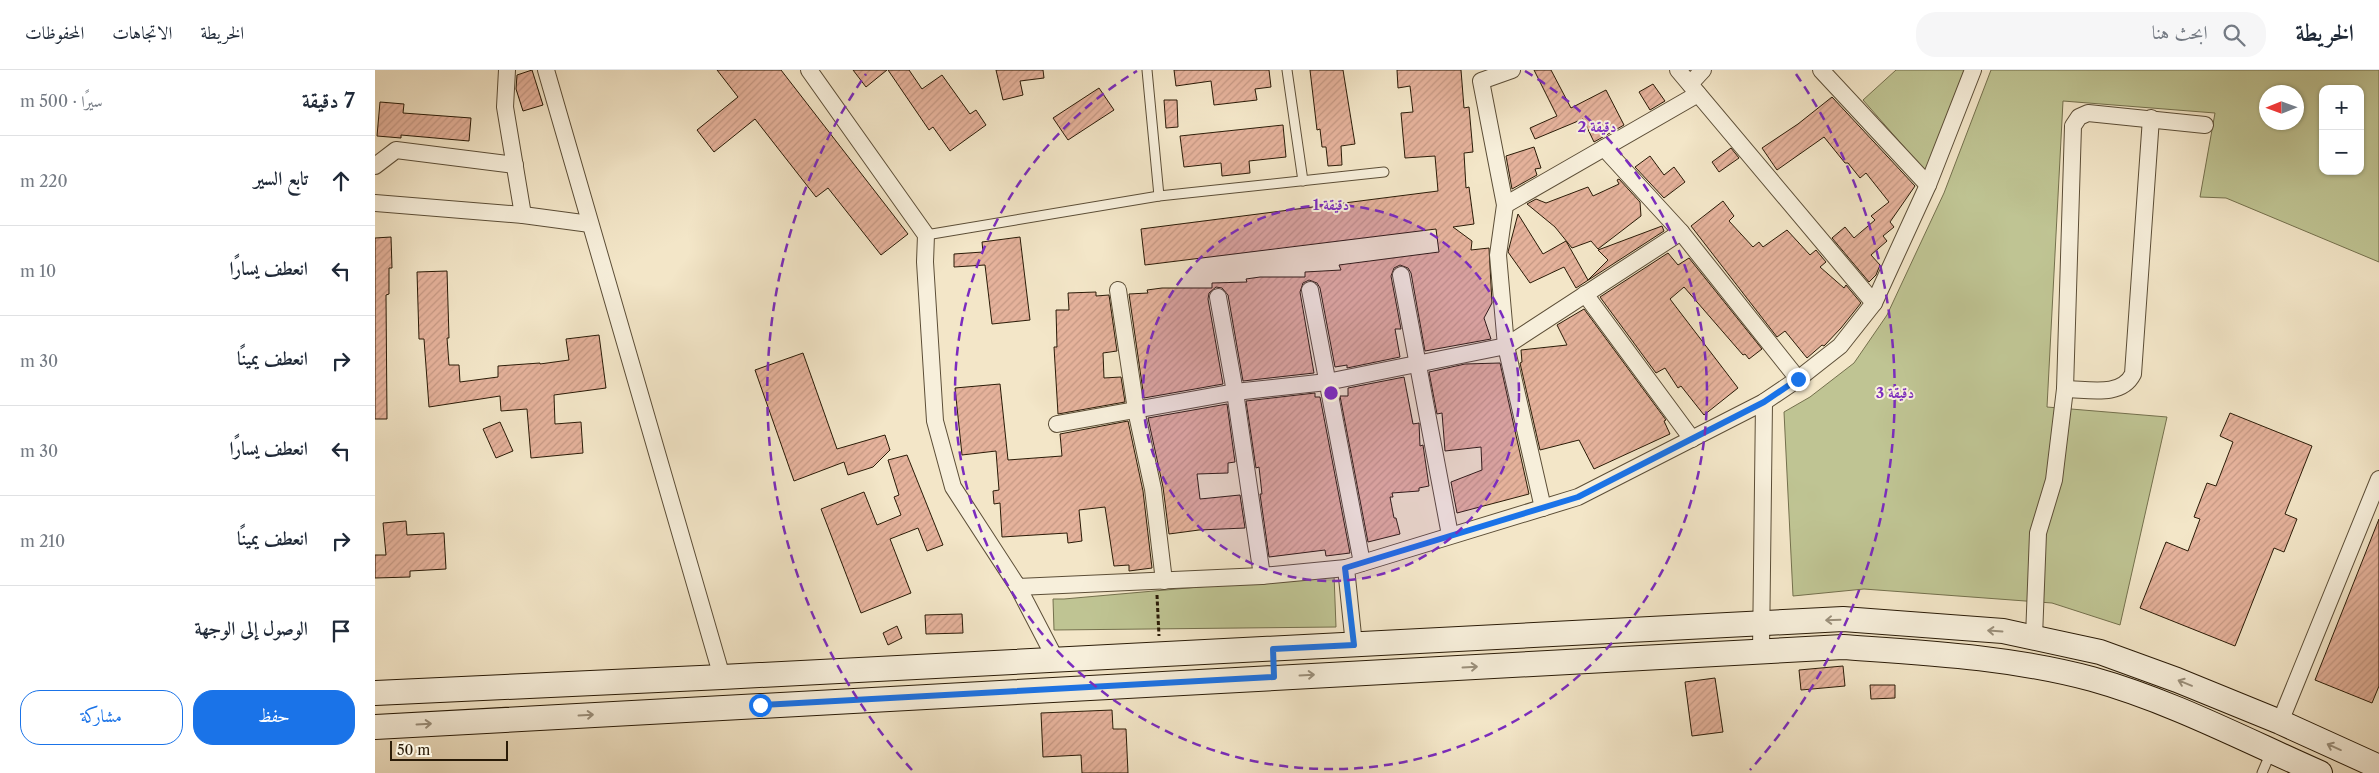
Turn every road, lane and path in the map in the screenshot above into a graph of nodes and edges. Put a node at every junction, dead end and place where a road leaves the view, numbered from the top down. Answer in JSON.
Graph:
{"nodes":[{"id":1,"x":507,"y":70,"type":"edge"},
{"id":2,"x":546,"y":70,"type":"edge"},
{"id":3,"x":809,"y":70,"type":"edge"},
{"id":4,"x":1147,"y":70,"type":"edge"},
{"id":5,"x":1287,"y":70,"type":"edge"},
{"id":6,"x":1512,"y":70,"type":"edge"},
{"id":7,"x":1678,"y":70,"type":"edge"},
{"id":8,"x":1703,"y":70,"type":"edge"},
{"id":9,"x":1821,"y":70,"type":"edge"},
{"id":10,"x":1973,"y":70,"type":"edge"},
{"id":11,"x":1694,"y":89,"type":"junction"},
{"id":12,"x":2151,"y":118,"type":"junction"},
{"id":13,"x":2205,"y":125,"type":"dead end"},
{"id":14,"x":1604,"y":148,"type":"junction"},
{"id":15,"x":515,"y":165,"type":"junction"},
{"id":16,"x":375,"y":166,"type":"edge"},
{"id":17,"x":1384,"y":172,"type":"dead end"},
{"id":18,"x":1303,"y":180,"type":"junction"},
{"id":19,"x":1928,"y":185,"type":"junction"},
{"id":20,"x":1159,"y":196,"type":"junction"},
{"id":21,"x":375,"y":203,"type":"edge"},
{"id":22,"x":1505,"y":205,"type":"junction"},
{"id":23,"x":523,"y":215,"type":"junction"},
{"id":24,"x":590,"y":224,"type":"junction"},
{"id":25,"x":1681,"y":232,"type":"junction"},
{"id":26,"x":927,"y":235,"type":"junction"},
{"id":27,"x":1401,"y":275,"type":"dead end"},
{"id":28,"x":1118,"y":290,"type":"dead end"},
{"id":29,"x":1310,"y":290,"type":"dead end"},
{"id":30,"x":1585,"y":294,"type":"junction"},
{"id":31,"x":1218,"y":297,"type":"dead end"},
{"id":32,"x":1874,"y":303,"type":"junction"},
{"id":33,"x":1506,"y":346,"type":"junction"},
{"id":34,"x":1418,"y":365,"type":"junction"},
{"id":35,"x":1798,"y":379,"type":"junction"},
{"id":36,"x":1327,"y":382,"type":"junction"},
{"id":37,"x":2065,"y":388,"type":"junction"},
{"id":38,"x":1235,"y":392,"type":"junction"},
{"id":39,"x":1764,"y":402,"type":"junction"},
{"id":40,"x":1136,"y":410,"type":"junction"},
{"id":41,"x":1057,"y":424,"type":"dead end"},
{"id":42,"x":1692,"y":439,"type":"junction"},
{"id":43,"x":2379,"y":479,"type":"edge"},
{"id":44,"x":1543,"y":508,"type":"junction"},
{"id":45,"x":1450,"y":535,"type":"junction"},
{"id":46,"x":1362,"y":563,"type":"junction"},
{"id":47,"x":1345,"y":568,"type":"junction"},
{"id":48,"x":1262,"y":576,"type":"junction"},
{"id":49,"x":1161,"y":581,"type":"junction"},
{"id":50,"x":1018,"y":587,"type":"junction"},
{"id":51,"x":1762,"y":622,"type":"junction"},
{"id":52,"x":2033,"y":637,"type":"junction"},
{"id":53,"x":1354,"y":645,"type":"junction"},
{"id":54,"x":1273,"y":649,"type":"junction"},
{"id":55,"x":1761,"y":651,"type":"junction"},
{"id":56,"x":1160,"y":654,"type":"junction"},
{"id":57,"x":1056,"y":660,"type":"junction"},
{"id":58,"x":723,"y":677,"type":"junction"},
{"id":59,"x":1274,"y":677,"type":"junction"},
{"id":60,"x":375,"y":693,"type":"edge"},
{"id":61,"x":2280,"y":722,"type":"junction"},
{"id":62,"x":375,"y":727,"type":"edge"},
{"id":63,"x":2271,"y":752,"type":"junction"},
{"id":64,"x":2379,"y":766,"type":"edge"},
{"id":65,"x":2262,"y":773,"type":"edge"},
{"id":66,"x":2320,"y":773,"type":"edge"}],
"edges":[{"from":1,"to":15,"type":"street"},
{"from":2,"to":24,"type":"street"},
{"from":3,"to":26,"type":"street"},
{"from":4,"to":20,"type":"lane"},
{"from":5,"to":18,"type":"lane"},
{"from":6,"to":22,"type":"street"},
{"from":7,"to":11,"type":"street"},
{"from":8,"to":11,"type":"street"},
{"from":9,"to":19,"type":"street"},
{"from":10,"to":19,"type":"street"},
{"from":11,"to":14,"type":"street"},
{"from":11,"to":32,"type":"street"},
{"from":12,"to":13,"type":"street"},
{"from":12,"to":37,"type":"street"},
{"from":12,"to":37,"type":"street"},
{"from":14,"to":22,"type":"street"},
{"from":14,"to":25,"type":"street"},
{"from":15,"to":16,"type":"street"},
{"from":15,"to":23,"type":"street"},
{"from":17,"to":18,"type":"lane"},
{"from":18,"to":20,"type":"lane"},
{"from":19,"to":32,"type":"street"},
{"from":20,"to":26,"type":"lane"},
{"from":21,"to":23,"type":"street"},
{"from":22,"to":33,"type":"street"},
{"from":23,"to":24,"type":"street"},
{"from":24,"to":58,"type":"street"},
{"from":25,"to":30,"type":"street"},
{"from":25,"to":35,"type":"street"},
{"from":26,"to":50,"type":"street"},
{"from":27,"to":34,"type":"street"},
{"from":28,"to":40,"type":"street"},
{"from":29,"to":36,"type":"street"},
{"from":30,"to":33,"type":"street"},
{"from":30,"to":42,"type":"street"},
{"from":31,"to":38,"type":"street"},
{"from":32,"to":35,"type":"street"},
{"from":33,"to":34,"type":"street"},
{"from":33,"to":44,"type":"street"},
{"from":34,"to":36,"type":"street"},
{"from":34,"to":45,"type":"street"},
{"from":35,"to":39,"type":"street"},
{"from":36,"to":38,"type":"street"},
{"from":36,"to":46,"type":"street"},
{"from":37,"to":52,"type":"street"},
{"from":38,"to":40,"type":"street"},
{"from":38,"to":48,"type":"street"},
{"from":39,"to":42,"type":"street"},
{"from":39,"to":51,"type":"street"},
{"from":40,"to":41,"type":"street"},
{"from":40,"to":49,"type":"street"},
{"from":42,"to":44,"type":"street"},
{"from":43,"to":61,"type":"street"},
{"from":44,"to":45,"type":"street"},
{"from":45,"to":46,"type":"street"},
{"from":46,"to":47,"type":"street"},
{"from":47,"to":48,"type":"street"},
{"from":47,"to":53,"type":"street"},
{"from":48,"to":49,"type":"street"},
{"from":49,"to":50,"type":"street"},
{"from":49,"to":56,"type":"path"},
{"from":50,"to":57,"type":"street"},
{"from":52,"to":51,"type":"main road","one_way":true},
{"from":51,"to":53,"type":"main road"},
{"from":51,"to":55,"type":"street"},
{"from":61,"to":52,"type":"main road","one_way":true},
{"from":53,"to":54,"type":"main road"},
{"from":54,"to":56,"type":"main road"},
{"from":54,"to":59,"type":"main road"},
{"from":59,"to":55,"type":"main road","one_way":true},
{"from":55,"to":63,"type":"main road"},
{"from":56,"to":57,"type":"main road"},
{"from":57,"to":58,"type":"main road"},
{"from":58,"to":60,"type":"main road"},
{"from":62,"to":59,"type":"main road","one_way":true},
{"from":64,"to":61,"type":"main road","one_way":true},
{"from":63,"to":65,"type":"lane"},
{"from":63,"to":66,"type":"main road"}]}
